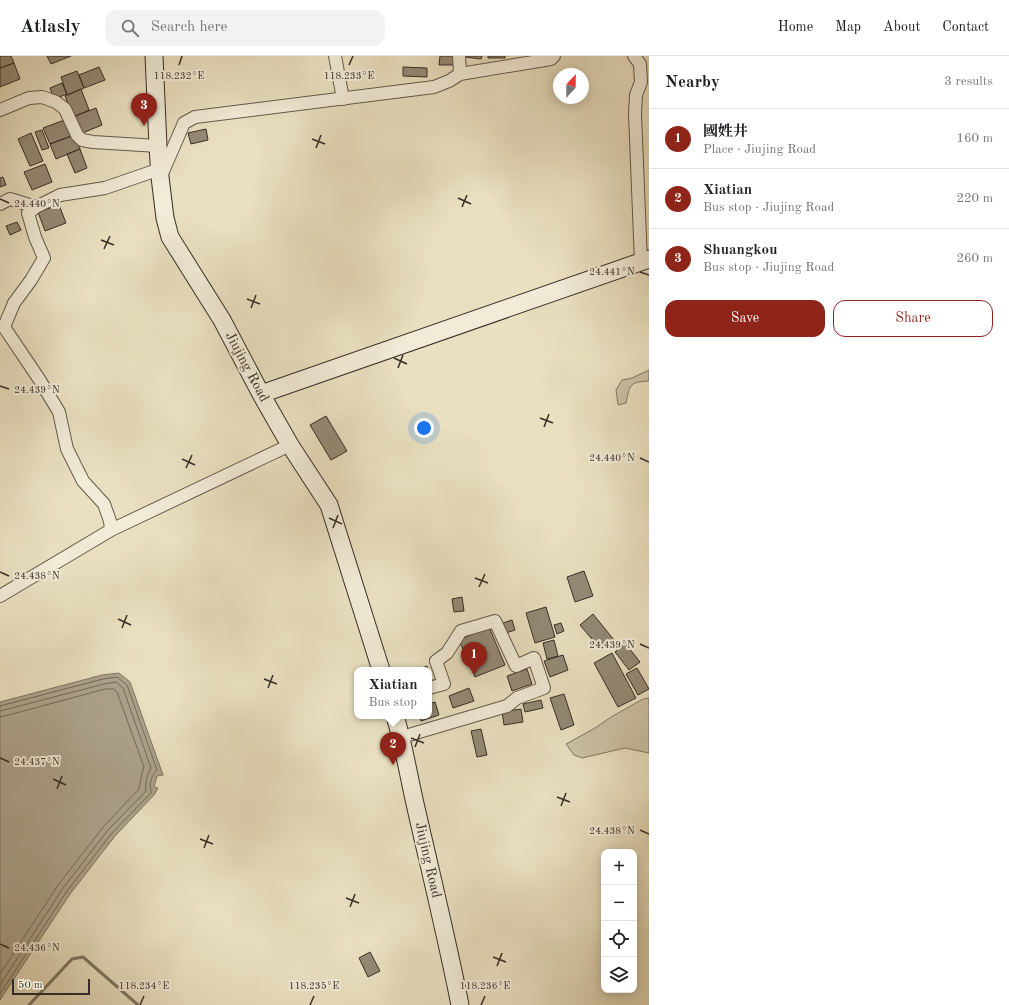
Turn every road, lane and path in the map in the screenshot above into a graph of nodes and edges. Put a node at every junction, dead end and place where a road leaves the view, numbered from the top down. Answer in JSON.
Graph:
{"nodes":[{"id":1,"x":154,"y":56,"type":"edge"},
{"id":2,"x":335,"y":56,"type":"edge"},
{"id":3,"x":459,"y":56,"type":"edge"},
{"id":4,"x":634,"y":56,"type":"edge"},
{"id":5,"x":552,"y":57,"type":"edge"},
{"id":6,"x":460,"y":74,"type":"junction"},
{"id":7,"x":343,"y":98,"type":"junction"},
{"id":8,"x":0,"y":110,"type":"edge"},
{"id":9,"x":158,"y":146,"type":"junction"},
{"id":10,"x":160,"y":173,"type":"junction"},
{"id":11,"x":0,"y":204,"type":"edge"},
{"id":12,"x":36,"y":207,"type":"junction"},
{"id":13,"x":645,"y":261,"type":"edge"},
{"id":14,"x":2,"y":324,"type":"edge"},
{"id":15,"x":261,"y":394,"type":"junction"},
{"id":16,"x":290,"y":445,"type":"junction"},
{"id":17,"x":110,"y":530,"type":"junction"},
{"id":18,"x":0,"y":596,"type":"edge"},
{"id":19,"x":380,"y":667,"type":"edge"},
{"id":20,"x":432,"y":687,"type":"edge"},
{"id":21,"x":396,"y":719,"type":"edge"},
{"id":22,"x":402,"y":737,"type":"junction"},
{"id":23,"x":460,"y":1005,"type":"edge"}],
"edges":[{"from":1,"to":9,"type":"main road","name":"Jiujing Road"},
{"from":2,"to":7,"type":"street"},
{"from":3,"to":6,"type":"street"},
{"from":4,"to":13,"type":"street"},
{"from":5,"to":6,"type":"street"},
{"from":6,"to":7,"type":"street"},
{"from":7,"to":10,"type":"street"},
{"from":8,"to":9,"type":"street"},
{"from":9,"to":10,"type":"main road","name":"Jiujing Road"},
{"from":10,"to":12,"type":"street"},
{"from":10,"to":15,"type":"main road","name":"Jiujing Road"},
{"from":11,"to":12,"type":"street"},
{"from":12,"to":14,"type":"street"},
{"from":13,"to":15,"type":"main road"},
{"from":14,"to":17,"type":"street"},
{"from":15,"to":16,"type":"main road","name":"Jiujing Road"},
{"from":16,"to":17,"type":"street"},
{"from":16,"to":19,"type":"main road","name":"Jiujing Road"},
{"from":17,"to":18,"type":"street"},
{"from":20,"to":22,"type":"street"},
{"from":21,"to":22,"type":"main road","name":"Jiujing Road"},
{"from":22,"to":23,"type":"main road","name":"Jiujing Road"}]}
